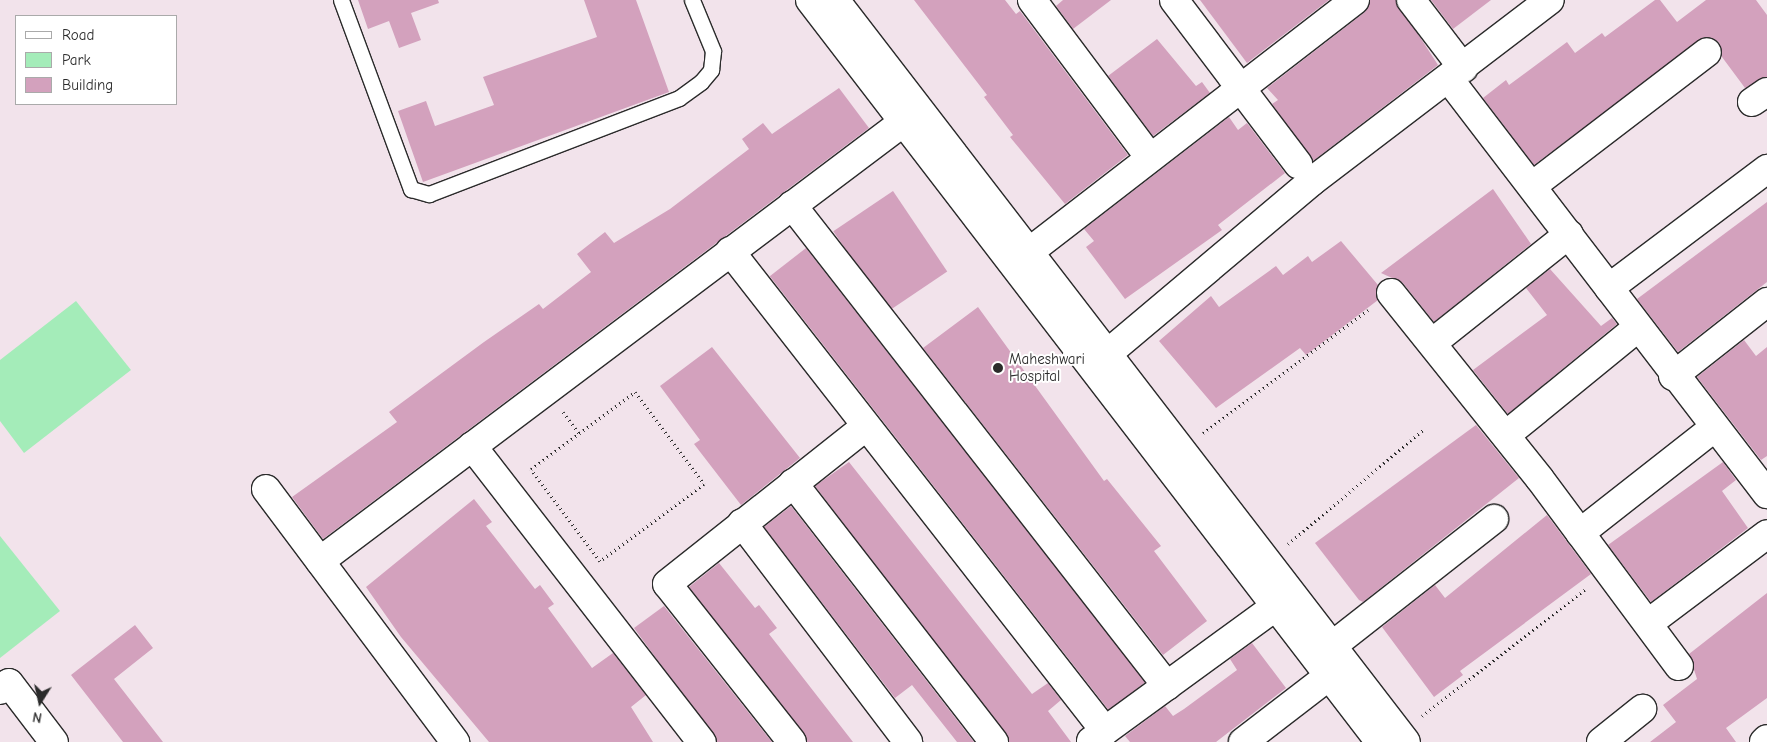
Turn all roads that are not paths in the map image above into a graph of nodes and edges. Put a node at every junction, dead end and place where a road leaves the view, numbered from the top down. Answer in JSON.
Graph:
{"nodes":[{"id":1,"x":341,"y":0,"type":"edge"},
{"id":2,"x":692,"y":0,"type":"edge"},
{"id":3,"x":810,"y":0,"type":"edge"},
{"id":4,"x":836,"y":0,"type":"edge"},
{"id":5,"x":1032,"y":0,"type":"edge"},
{"id":6,"x":1174,"y":0,"type":"edge"},
{"id":7,"x":1355,"y":0,"type":"edge"},
{"id":8,"x":1411,"y":0,"type":"edge"},
{"id":9,"x":1550,"y":0,"type":"edge"},
{"id":10,"x":1707,"y":52,"type":"dead end"},
{"id":11,"x":1456,"y":73,"type":"junction"},
{"id":12,"x":1242,"y":90,"type":"junction"},
{"id":13,"x":911,"y":115,"type":"junction"},
{"id":14,"x":1150,"y":158,"type":"junction"},
{"id":15,"x":1767,"y":169,"type":"edge"},
{"id":16,"x":1304,"y":173,"type":"junction"},
{"id":17,"x":1532,"y":186,"type":"junction"},
{"id":18,"x":792,"y":205,"type":"junction"},
{"id":19,"x":1569,"y":234,"type":"junction"},
{"id":20,"x":730,"y":251,"type":"junction"},
{"id":21,"x":1029,"y":252,"type":"junction"},
{"id":22,"x":1609,"y":288,"type":"junction"},
{"id":23,"x":1391,"y":293,"type":"road end"},
{"id":24,"x":1767,"y":302,"type":"edge"},
{"id":25,"x":1637,"y":328,"type":"junction"},
{"id":26,"x":1432,"y":343,"type":"junction"},
{"id":27,"x":1107,"y":354,"type":"junction"},
{"id":28,"x":1673,"y":376,"type":"junction"},
{"id":29,"x":866,"y":426,"type":"junction"},
{"id":30,"x":1714,"y":428,"type":"junction"},
{"id":31,"x":1506,"y":435,"type":"junction"},
{"id":32,"x":472,"y":446,"type":"junction"},
{"id":33,"x":793,"y":483,"type":"junction"},
{"id":34,"x":266,"y":489,"type":"dead end"},
{"id":35,"x":1767,"y":494,"type":"edge"},
{"id":36,"x":1494,"y":519,"type":"dead end"},
{"id":37,"x":742,"y":522,"type":"junction"},
{"id":38,"x":1580,"y":533,"type":"junction"},
{"id":39,"x":1767,"y":534,"type":"edge"},
{"id":40,"x":320,"y":561,"type":"junction"},
{"id":41,"x":1276,"y":606,"type":"junction"},
{"id":42,"x":1650,"y":622,"type":"junction"},
{"id":43,"x":1332,"y":646,"type":"junction"},
{"id":44,"x":1679,"y":666,"type":"dead end"},
{"id":45,"x":1329,"y":676,"type":"junction"},
{"id":46,"x":1167,"y":686,"type":"junction"},
{"id":47,"x":0,"y":690,"type":"edge"},
{"id":48,"x":1642,"y":709,"type":"dead end"},
{"id":49,"x":1098,"y":736,"type":"edge"},
{"id":50,"x":1395,"y":739,"type":"edge"},
{"id":51,"x":1767,"y":739,"type":"edge"},
{"id":52,"x":54,"y":742,"type":"edge"},
{"id":53,"x":455,"y":742,"type":"edge"},
{"id":54,"x":702,"y":742,"type":"edge"},
{"id":55,"x":792,"y":742,"type":"edge"},
{"id":56,"x":908,"y":742,"type":"edge"},
{"id":57,"x":994,"y":742,"type":"edge"},
{"id":58,"x":1243,"y":742,"type":"edge"},
{"id":59,"x":1601,"y":742,"type":"edge"},
{"id":60,"x":1764,"y":742,"type":"edge"}],
"edges":[{"from":1,"to":2,"type":"lane"},
{"from":3,"to":13,"type":"street"},
{"from":4,"to":13,"type":"street"},
{"from":5,"to":14,"type":"street"},
{"from":6,"to":12,"type":"street"},
{"from":7,"to":12,"type":"street"},
{"from":8,"to":11,"type":"street"},
{"from":9,"to":11,"type":"street"},
{"from":10,"to":17,"type":"street"},
{"from":11,"to":16,"type":"street"},
{"from":11,"to":17,"type":"street"},
{"from":12,"to":14,"type":"street"},
{"from":12,"to":16,"type":"street"},
{"from":13,"to":18,"type":"street"},
{"from":13,"to":21,"type":"street"},
{"from":13,"to":41,"type":"street"},
{"from":14,"to":21,"type":"street"},
{"from":15,"to":22,"type":"street"},
{"from":16,"to":27,"type":"street"},
{"from":17,"to":19,"type":"street"},
{"from":18,"to":20,"type":"street"},
{"from":18,"to":46,"type":"street"},
{"from":19,"to":22,"type":"street"},
{"from":19,"to":26,"type":"street"},
{"from":20,"to":29,"type":"street"},
{"from":20,"to":32,"type":"street"},
{"from":21,"to":27,"type":"street"},
{"from":22,"to":25,"type":"street"},
{"from":23,"to":26,"type":"street"},
{"from":24,"to":28,"type":"street"},
{"from":25,"to":28,"type":"street"},
{"from":25,"to":31,"type":"street"},
{"from":26,"to":31,"type":"street"},
{"from":27,"to":43,"type":"street"},
{"from":28,"to":30,"type":"street"},
{"from":29,"to":33,"type":"street"},
{"from":29,"to":49,"type":"street"},
{"from":30,"to":35,"type":"street"},
{"from":30,"to":38,"type":"street"},
{"from":31,"to":38,"type":"street"},
{"from":32,"to":40,"type":"street"},
{"from":32,"to":54,"type":"street"},
{"from":33,"to":37,"type":"street"},
{"from":33,"to":57,"type":"street"},
{"from":34,"to":40,"type":"street"},
{"from":36,"to":43,"type":"street"},
{"from":37,"to":55,"type":"street"},
{"from":37,"to":56,"type":"street"},
{"from":38,"to":42,"type":"street"},
{"from":39,"to":42,"type":"street"},
{"from":40,"to":53,"type":"street"},
{"from":41,"to":45,"type":"street"},
{"from":41,"to":46,"type":"street"},
{"from":42,"to":44,"type":"street"},
{"from":43,"to":50,"type":"street"},
{"from":45,"to":50,"type":"street"},
{"from":45,"to":58,"type":"street"},
{"from":46,"to":49,"type":"street"},
{"from":47,"to":52,"type":"street"},
{"from":48,"to":59,"type":"street"},
{"from":51,"to":60,"type":"street"}]}
